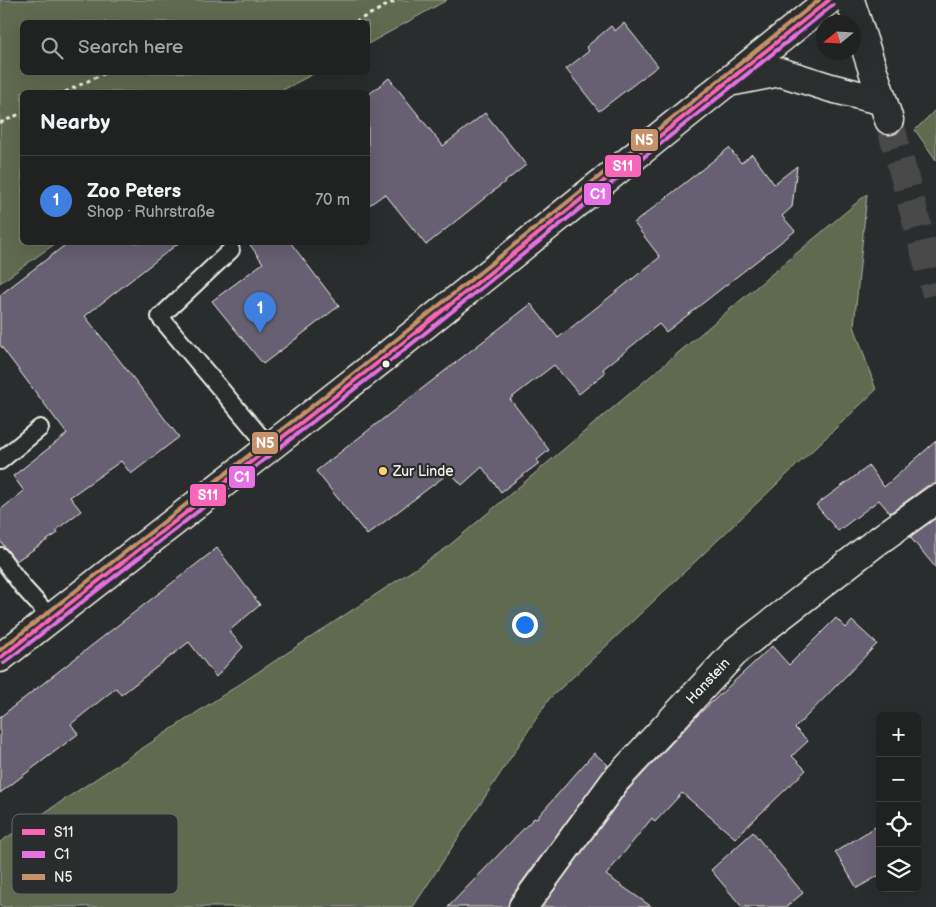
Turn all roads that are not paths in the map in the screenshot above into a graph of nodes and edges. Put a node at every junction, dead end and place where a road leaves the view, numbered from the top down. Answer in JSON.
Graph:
{"nodes":[{"id":1,"x":829,"y":0,"type":"edge"},
{"id":2,"x":850,"y":0,"type":"edge"},
{"id":3,"x":726,"y":82,"type":"junction"},
{"id":4,"x":231,"y":250,"type":"dead end"},
{"id":5,"x":40,"y":428,"type":"dead end"},
{"id":6,"x":270,"y":448,"type":"junction"},
{"id":7,"x":0,"y":461,"type":"edge"},
{"id":8,"x":936,"y":499,"type":"edge"},
{"id":9,"x":0,"y":556,"type":"edge"},
{"id":10,"x":51,"y":618,"type":"junction"},
{"id":11,"x":0,"y":658,"type":"edge"},
{"id":12,"x":523,"y":907,"type":"edge"}],
"edges":[{"from":1,"to":3,"type":"main road"},
{"from":2,"to":3,"type":"main road"},
{"from":3,"to":6,"type":"main road"},
{"from":4,"to":6,"type":"lane"},
{"from":5,"to":7,"type":"lane"},
{"from":6,"to":10,"type":"main road"},
{"from":8,"to":12,"type":"main road","name":"Hanstein"},
{"from":9,"to":10,"type":"lane"},
{"from":10,"to":11,"type":"main road"}]}
